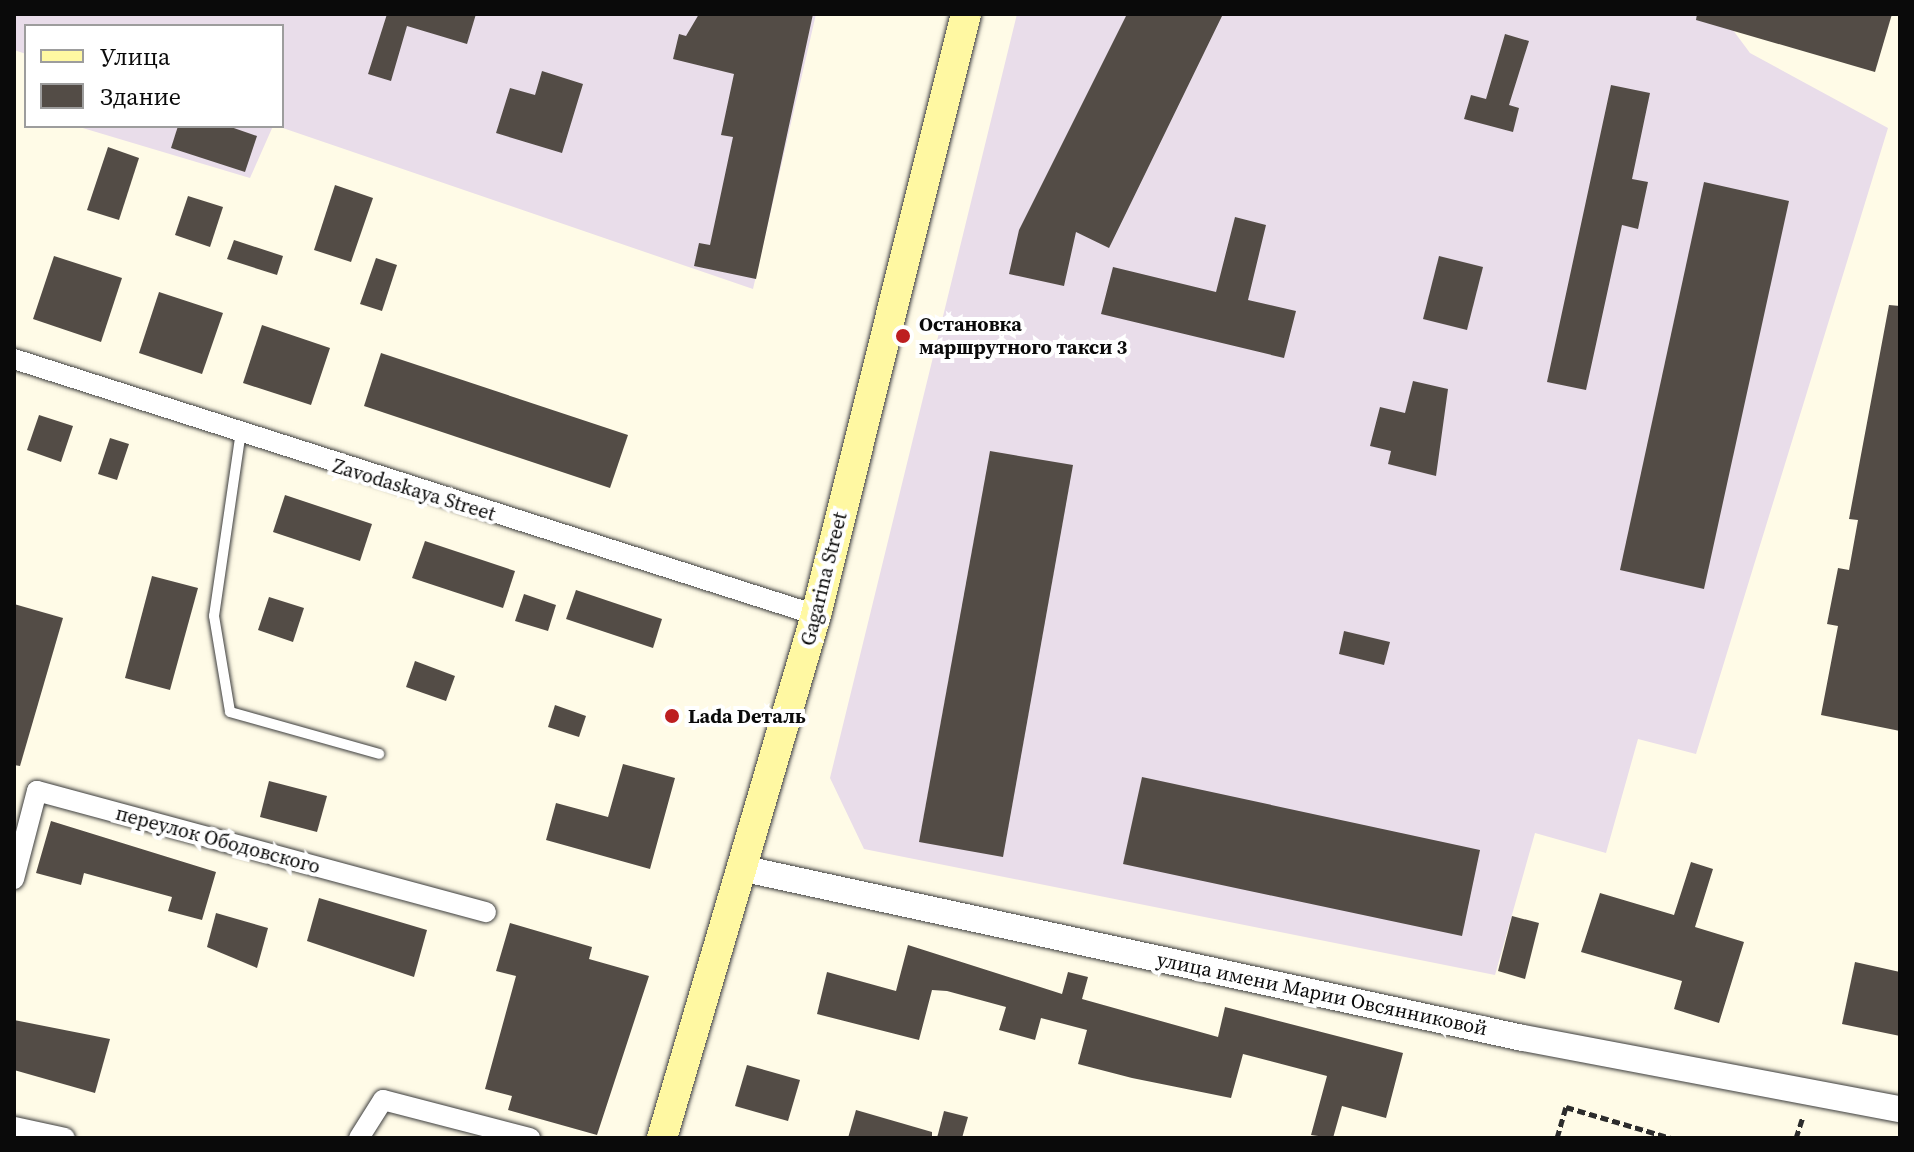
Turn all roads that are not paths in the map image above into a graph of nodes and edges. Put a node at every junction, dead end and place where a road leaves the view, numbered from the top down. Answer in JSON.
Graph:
{"nodes":[{"id":1,"x":966,"y":14,"type":"edge"},
{"id":2,"x":14,"y":359,"type":"edge"},
{"id":3,"x":241,"y":431,"type":"junction"},
{"id":4,"x":816,"y":615,"type":"junction"},
{"id":5,"x":379,"y":754,"type":"dead end"},
{"id":6,"x":745,"y":869,"type":"junction"},
{"id":7,"x":14,"y":879,"type":"edge"},
{"id":8,"x":486,"y":912,"type":"dead end"},
{"id":9,"x":1900,"y":1109,"type":"edge"},
{"id":10,"x":14,"y":1127,"type":"edge"},
{"id":11,"x":65,"y":1138,"type":"edge"},
{"id":12,"x":359,"y":1138,"type":"edge"},
{"id":13,"x":530,"y":1138,"type":"edge"},
{"id":14,"x":662,"y":1138,"type":"edge"}],
"edges":[{"from":1,"to":4,"type":"main road","name":"Gagarina Street"},
{"from":2,"to":3,"type":"street","name":"Zavodaskaya Street"},
{"from":3,"to":4,"type":"street","name":"Zavodaskaya Street"},
{"from":3,"to":5,"type":"lane"},
{"from":4,"to":6,"type":"main road","name":"Gagarina Street"},
{"from":6,"to":9,"type":"street","name":"улица имени Марии Овсянниковой"},
{"from":6,"to":14,"type":"main road","name":"Gagarina Street"},
{"from":7,"to":8,"type":"street","name":"переулок Ободовского"},
{"from":10,"to":11,"type":"street"},
{"from":12,"to":13,"type":"street"}]}
